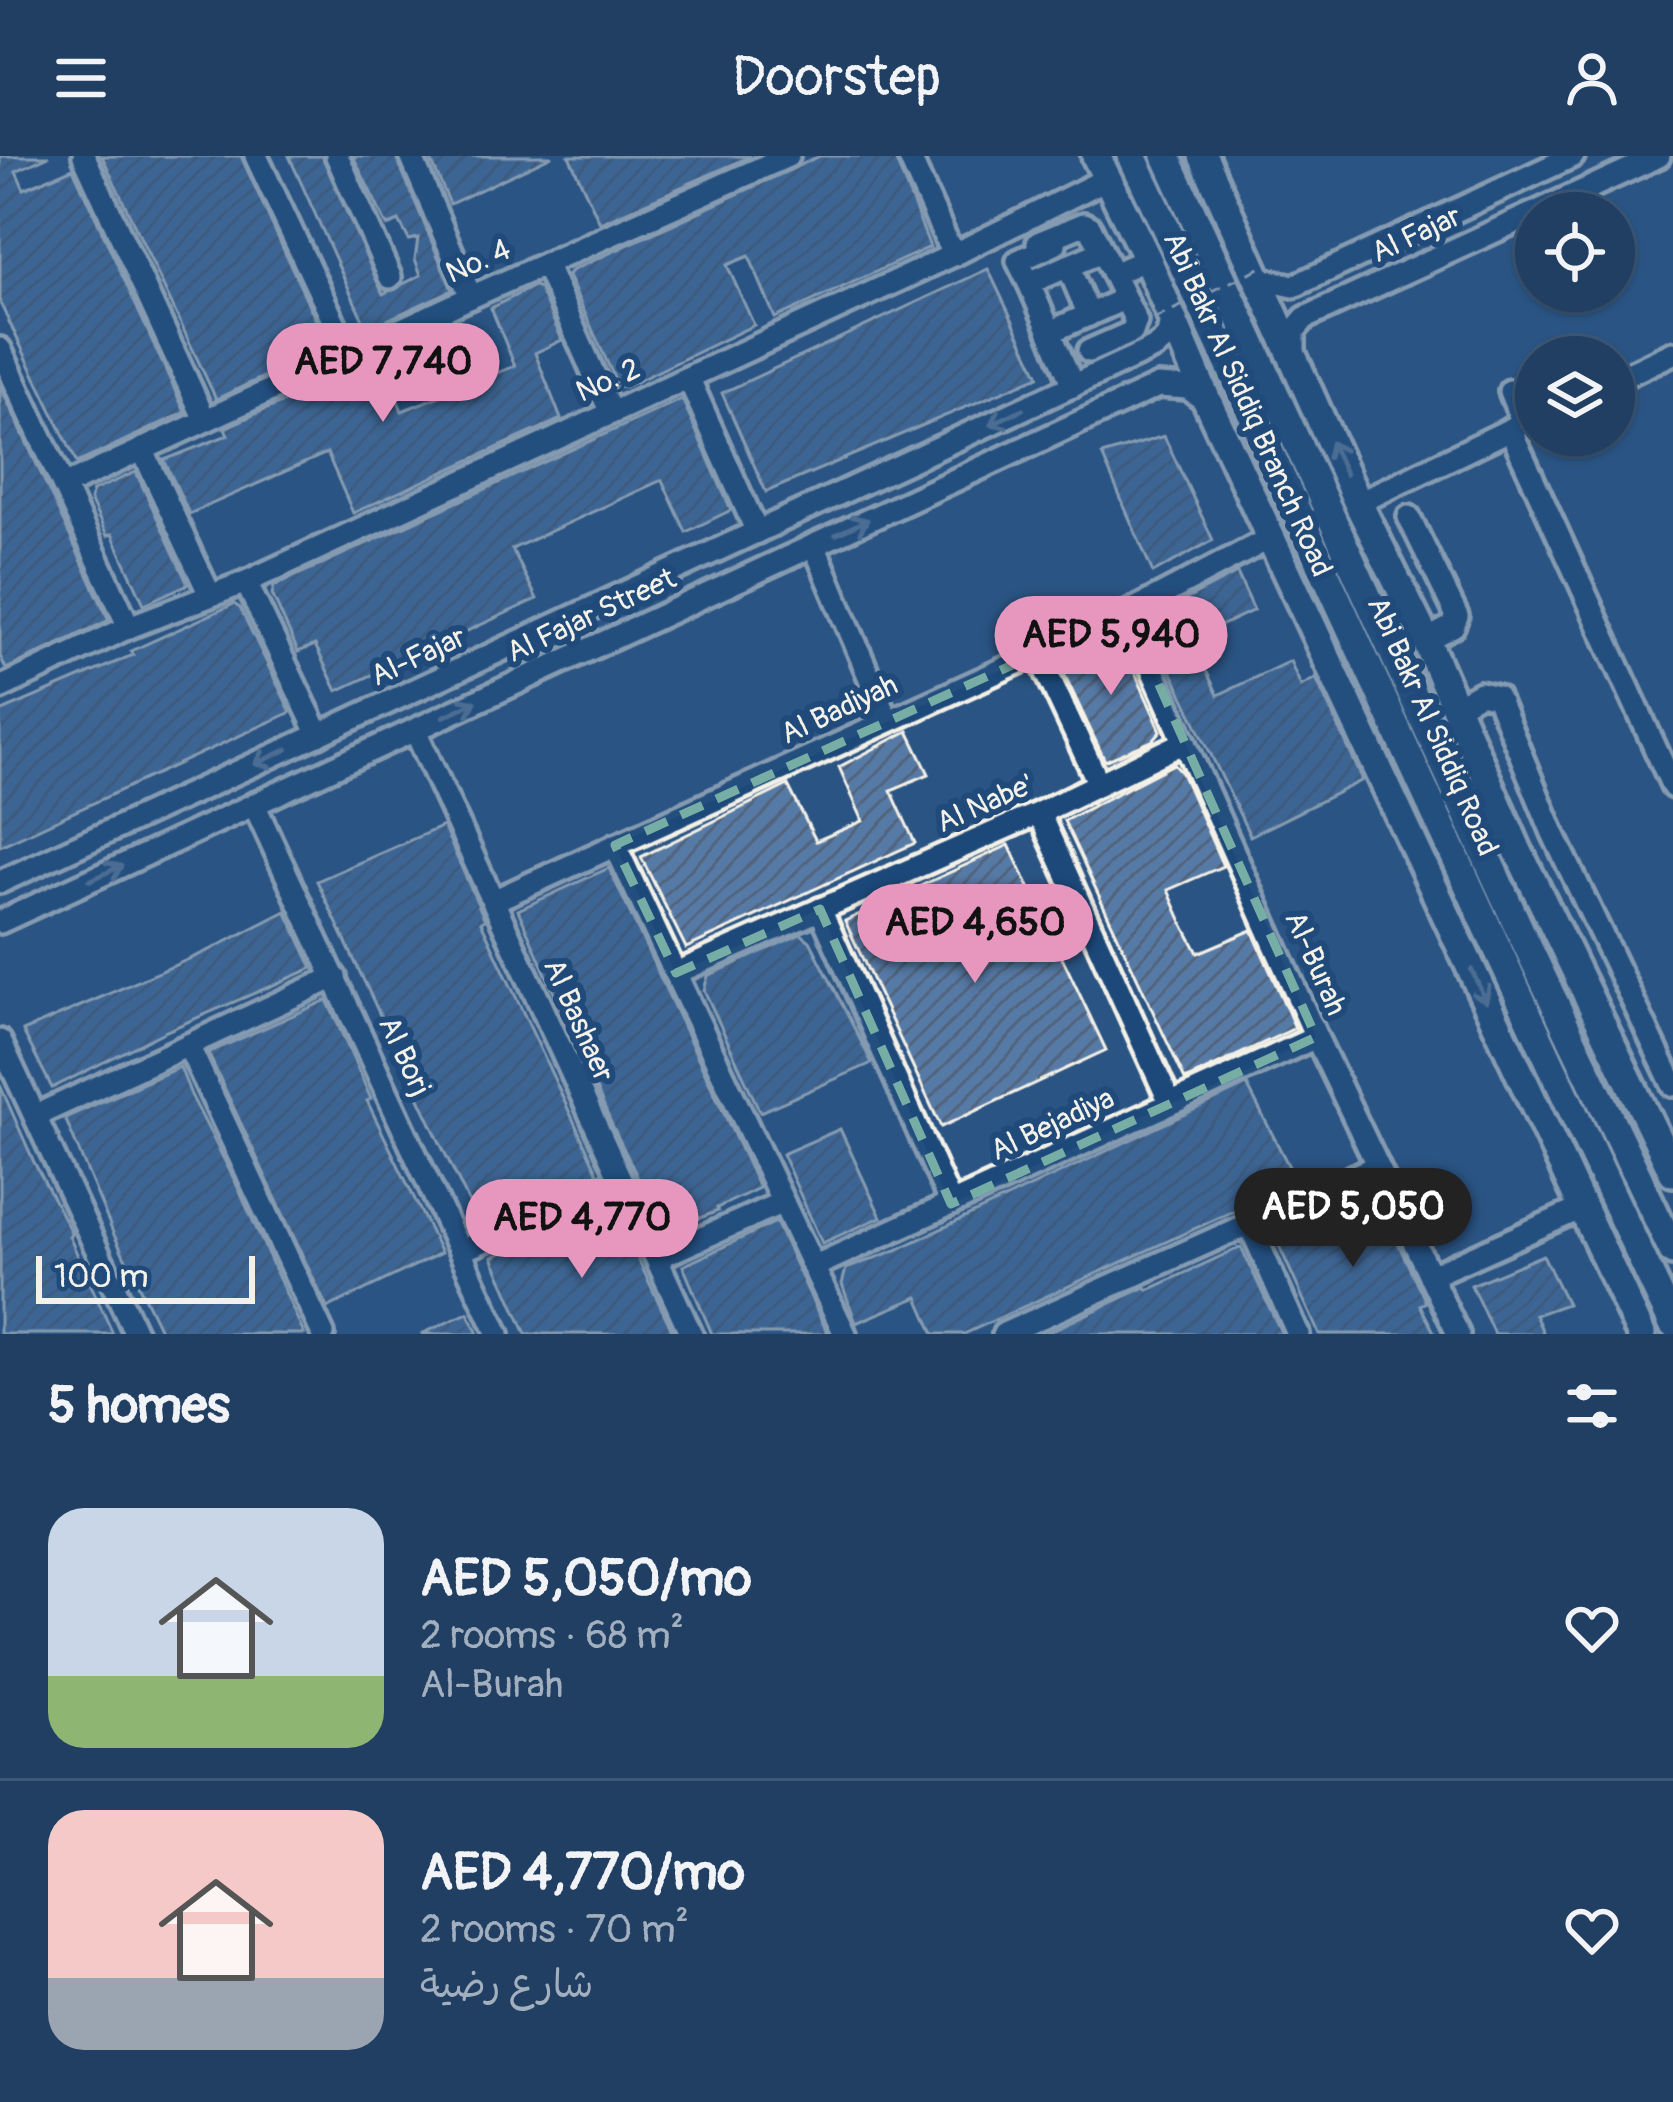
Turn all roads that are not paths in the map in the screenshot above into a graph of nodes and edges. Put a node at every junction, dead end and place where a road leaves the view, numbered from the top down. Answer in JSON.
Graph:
{"nodes":[{"id":1,"x":84,"y":156,"type":"edge"},
{"id":2,"x":256,"y":156,"type":"edge"},
{"id":3,"x":337,"y":156,"type":"edge"},
{"id":4,"x":411,"y":156,"type":"edge"},
{"id":5,"x":788,"y":156,"type":"edge"},
{"id":6,"x":909,"y":156,"type":"edge"},
{"id":7,"x":1132,"y":156,"type":"edge"},
{"id":8,"x":1166,"y":156,"type":"edge"},
{"id":9,"x":1202,"y":156,"type":"edge"},
{"id":10,"x":1573,"y":156,"type":"edge"},
{"id":11,"x":1659,"y":156,"type":"edge"},
{"id":12,"x":1101,"y":168,"type":"edge"},
{"id":13,"x":1072,"y":236,"type":"dead end"},
{"id":14,"x":1039,"y":243,"type":"dead end"},
{"id":15,"x":1102,"y":252,"type":"junction"},
{"id":16,"x":953,"y":255,"type":"junction"},
{"id":17,"x":1354,"y":258,"type":"junction"},
{"id":18,"x":1147,"y":259,"type":"junction"},
{"id":19,"x":545,"y":264,"type":"junction"},
{"id":20,"x":1068,"y":266,"type":"junction"},
{"id":21,"x":1263,"y":272,"type":"junction"},
{"id":22,"x":1113,"y":274,"type":"junction"},
{"id":23,"x":390,"y":277,"type":"dead end"},
{"id":24,"x":1028,"y":283,"type":"junction"},
{"id":25,"x":1369,"y":288,"type":"junction"},
{"id":26,"x":471,"y":297,"type":"junction"},
{"id":27,"x":1124,"y":299,"type":"junction"},
{"id":28,"x":1089,"y":315,"type":"junction"},
{"id":29,"x":1163,"y":318,"type":"junction"},
{"id":30,"x":1115,"y":330,"type":"dead end"},
{"id":31,"x":1050,"y":332,"type":"junction"},
{"id":32,"x":0,"y":349,"type":"edge"},
{"id":33,"x":1089,"y":351,"type":"dead end"},
{"id":34,"x":1673,"y":353,"type":"edge"},
{"id":35,"x":349,"y":354,"type":"junction"},
{"id":36,"x":1059,"y":354,"type":"junction"},
{"id":37,"x":1294,"y":358,"type":"junction"},
{"id":38,"x":1635,"y":371,"type":"edge"},
{"id":39,"x":689,"y":379,"type":"junction"},
{"id":40,"x":1078,"y":383,"type":"junction"},
{"id":41,"x":1510,"y":391,"type":"dead end"},
{"id":42,"x":1208,"y":403,"type":"junction"},
{"id":43,"x":1515,"y":403,"type":"edge"},
{"id":44,"x":610,"y":411,"type":"junction"},
{"id":45,"x":1086,"y":419,"type":"junction"},
{"id":46,"x":205,"y":420,"type":"junction"},
{"id":47,"x":1515,"y":427,"type":"edge"},
{"id":48,"x":142,"y":449,"type":"junction"},
{"id":49,"x":1537,"y":456,"type":"edge"},
{"id":50,"x":64,"y":486,"type":"junction"},
{"id":51,"x":1358,"y":503,"type":"junction"},
{"id":52,"x":1408,"y":517,"type":"dead end"},
{"id":53,"x":757,"y":532,"type":"junction"},
{"id":54,"x":1272,"y":536,"type":"junction"},
{"id":55,"x":814,"y":544,"type":"junction"},
{"id":56,"x":246,"y":583,"type":"junction"},
{"id":57,"x":210,"y":595,"type":"junction"},
{"id":58,"x":1126,"y":613,"type":"junction"},
{"id":59,"x":129,"y":627,"type":"junction"},
{"id":60,"x":1426,"y":640,"type":"junction"},
{"id":61,"x":1037,"y":652,"type":"junction"},
{"id":62,"x":0,"y":688,"type":"edge"},
{"id":63,"x":1455,"y":706,"type":"junction"},
{"id":64,"x":887,"y":719,"type":"junction"},
{"id":65,"x":415,"y":730,"type":"junction"},
{"id":66,"x":319,"y":735,"type":"junction"},
{"id":67,"x":1185,"y":742,"type":"junction"},
{"id":68,"x":1098,"y":782,"type":"junction"},
{"id":69,"x":1673,"y":787,"type":"edge"},
{"id":70,"x":254,"y":804,"type":"junction"},
{"id":71,"x":1039,"y":813,"type":"junction"},
{"id":72,"x":1552,"y":833,"type":"junction"},
{"id":73,"x":615,"y":845,"type":"junction"},
{"id":74,"x":1517,"y":848,"type":"junction"},
{"id":75,"x":0,"y":882,"type":"edge"},
{"id":76,"x":493,"y":901,"type":"junction"},
{"id":77,"x":820,"y":909,"type":"junction"},
{"id":78,"x":0,"y":922,"type":"edge"},
{"id":79,"x":676,"y":973,"type":"junction"},
{"id":80,"x":335,"y":977,"type":"junction"},
{"id":81,"x":1646,"y":1025,"type":"junction"},
{"id":82,"x":1316,"y":1037,"type":"junction"},
{"id":83,"x":1611,"y":1039,"type":"junction"},
{"id":84,"x":0,"y":1040,"type":"edge"},
{"id":85,"x":188,"y":1046,"type":"junction"},
{"id":86,"x":1673,"y":1085,"type":"edge"},
{"id":87,"x":1170,"y":1103,"type":"junction"},
{"id":88,"x":35,"y":1116,"type":"junction"},
{"id":89,"x":1377,"y":1166,"type":"junction"},
{"id":90,"x":1673,"y":1172,"type":"edge"},
{"id":91,"x":618,"y":1181,"type":"junction"},
{"id":92,"x":783,"y":1202,"type":"junction"},
{"id":93,"x":951,"y":1204,"type":"junction"},
{"id":94,"x":1582,"y":1208,"type":"junction"},
{"id":95,"x":1623,"y":1219,"type":"junction"},
{"id":96,"x":1250,"y":1223,"type":"junction"},
{"id":97,"x":1673,"y":1234,"type":"edge"},
{"id":98,"x":463,"y":1250,"type":"junction"},
{"id":99,"x":1673,"y":1251,"type":"edge"},
{"id":100,"x":658,"y":1258,"type":"junction"},
{"id":101,"x":813,"y":1267,"type":"junction"},
{"id":102,"x":1430,"y":1276,"type":"junction"},
{"id":103,"x":1673,"y":1324,"type":"edge"},
{"id":104,"x":136,"y":1334,"type":"edge"},
{"id":105,"x":322,"y":1334,"type":"edge"},
{"id":106,"x":498,"y":1334,"type":"edge"},
{"id":107,"x":691,"y":1334,"type":"edge"},
{"id":108,"x":845,"y":1334,"type":"edge"},
{"id":109,"x":1004,"y":1334,"type":"edge"},
{"id":110,"x":1298,"y":1334,"type":"edge"},
{"id":111,"x":1458,"y":1334,"type":"edge"},
{"id":112,"x":1641,"y":1334,"type":"edge"}],
"edges":[{"from":1,"to":46,"type":"street"},
{"from":2,"to":35,"type":"street"},
{"from":3,"to":23,"type":"street"},
{"from":4,"to":26,"type":"street"},
{"from":5,"to":19,"type":"street","name":"No. 4"},
{"from":6,"to":16,"type":"street"},
{"from":7,"to":95,"type":"main road","name":"Abi Bakr Al Siddiq Road"},
{"from":8,"to":99,"type":"main road","name":"Abi Bakr Al Siddiq Road"},
{"from":9,"to":21,"type":"main road","name":"Abi Bakr Al Siddiq Branch Road"},
{"from":10,"to":17,"type":"street","name":"Al Fajar"},
{"from":11,"to":25,"type":"street","name":"Al Fajar"},
{"from":12,"to":16,"type":"street","name":"No. 2"},
{"from":12,"to":18,"type":"main road","name":"Abi Bakr Al Siddiq Branch Road"},
{"from":13,"to":24,"type":"street"},
{"from":14,"to":15,"type":"street"},
{"from":15,"to":20,"type":"street"},
{"from":15,"to":22,"type":"street"},
{"from":16,"to":39,"type":"street","name":"No. 2"},
{"from":17,"to":21,"type":"street","name":"Al Fajar"},
{"from":17,"to":25,"type":"street"},
{"from":18,"to":22,"type":"street"},
{"from":18,"to":29,"type":"main road","name":"Abi Bakr Al Siddiq Branch Road"},
{"from":19,"to":26,"type":"street","name":"No. 4"},
{"from":19,"to":44,"type":"street"},
{"from":20,"to":24,"type":"street"},
{"from":20,"to":28,"type":"street"},
{"from":21,"to":37,"type":"main road","name":"Abi Bakr Al Siddiq Branch Road"},
{"from":22,"to":27,"type":"street"},
{"from":24,"to":31,"type":"street"},
{"from":25,"to":37,"type":"street","name":"Al Fajar"},
{"from":26,"to":35,"type":"street","name":"No. 4"},
{"from":27,"to":28,"type":"street"},
{"from":27,"to":33,"type":"street"},
{"from":28,"to":31,"type":"street"},
{"from":29,"to":40,"type":"street","name":"Al-Fajar"},
{"from":29,"to":42,"type":"main road","name":"Abi Bakr Al Siddiq Branch Road"},
{"from":30,"to":36,"type":"street"},
{"from":31,"to":36,"type":"street"},
{"from":32,"to":50,"type":"street"},
{"from":34,"to":38,"type":"street"},
{"from":35,"to":46,"type":"street","name":"No. 4"},
{"from":36,"to":40,"type":"street"},
{"from":51,"to":37,"type":"main road","name":"Abi Bakr Al Siddiq Branch Road","one_way":true},
{"from":39,"to":44,"type":"street","name":"No. 2"},
{"from":39,"to":53,"type":"street"},
{"from":40,"to":45,"type":"street"},
{"from":40,"to":53,"type":"street","name":"Al-Fajar","one_way":true},
{"from":41,"to":43,"type":"street"},
{"from":42,"to":45,"type":"street","name":"Al Fajar Street"},
{"from":42,"to":54,"type":"main road","name":"Abi Bakr Al Siddiq Branch Road"},
{"from":42,"to":95,"type":"main road"},
{"from":44,"to":56,"type":"street","name":"No. 2"},
{"from":55,"to":45,"type":"street","name":"Al Fajar Street","one_way":true},
{"from":46,"to":48,"type":"street","name":"No. 4"},
{"from":47,"to":51,"type":"street"},
{"from":48,"to":50,"type":"street","name":"No. 4"},
{"from":48,"to":57,"type":"street"},
{"from":49,"to":69,"type":"street"},
{"from":50,"to":59,"type":"street"},
{"from":51,"to":60,"type":"main road","name":"Abi Bakr Al Siddiq Branch Road"},
{"from":52,"to":60,"type":"street"},
{"from":53,"to":66,"type":"street","name":"Al-Fajar"},
{"from":54,"to":58,"type":"street","name":"Al Badiyah"},
{"from":54,"to":94,"type":"main road","name":"Abi Bakr Al Siddiq Branch Road","one_way":true},
{"from":55,"to":64,"type":"street"},
{"from":65,"to":55,"type":"street","name":"Al Fajar Street","one_way":true},
{"from":56,"to":57,"type":"street","name":"No. 2"},
{"from":56,"to":66,"type":"street"},
{"from":57,"to":59,"type":"street","name":"No. 2"},
{"from":58,"to":61,"type":"street","name":"Al Badiyah"},
{"from":58,"to":67,"type":"street","name":"Al-Burah"},
{"from":59,"to":62,"type":"street","name":"No. 2"},
{"from":60,"to":63,"type":"main road","name":"Abi Bakr Al Siddiq Branch Road"},
{"from":61,"to":64,"type":"street","name":"Al Badiyah"},
{"from":61,"to":68,"type":"street"},
{"from":63,"to":72,"type":"street"},
{"from":63,"to":74,"type":"main road","name":"Abi Bakr Al Siddiq Branch Road"},
{"from":64,"to":73,"type":"street","name":"Al Badiyah"},
{"from":65,"to":70,"type":"street","name":"Al Fajar Street"},
{"from":65,"to":76,"type":"street","name":"Al Bashaer"},
{"from":66,"to":75,"type":"street","name":"Al-Fajar","one_way":true},
{"from":67,"to":68,"type":"street","name":"Al Nabe'"},
{"from":67,"to":82,"type":"street","name":"Al-Burah"},
{"from":68,"to":71,"type":"street","name":"Al Nabe'"},
{"from":78,"to":70,"type":"street","name":"Al Fajar Street","one_way":true},
{"from":70,"to":80,"type":"street","name":"Al Borj"},
{"from":71,"to":77,"type":"street","name":"Al Nabe'"},
{"from":71,"to":87,"type":"street"},
{"from":72,"to":74,"type":"street"},
{"from":72,"to":81,"type":"street"},
{"from":73,"to":76,"type":"street","name":"Al Badiyah"},
{"from":73,"to":79,"type":"street"},
{"from":74,"to":83,"type":"main road","name":"Abi Bakr Al Siddiq Branch Road"},
{"from":74,"to":97,"type":"main road"},
{"from":76,"to":91,"type":"street","name":"Al Bashaer"},
{"from":77,"to":79,"type":"street","name":"Al Nabe'"},
{"from":77,"to":93,"type":"street"},
{"from":79,"to":92,"type":"street"},
{"from":80,"to":85,"type":"street"},
{"from":80,"to":98,"type":"street","name":"Al Borj"},
{"from":81,"to":83,"type":"street"},
{"from":81,"to":86,"type":"street"},
{"from":82,"to":87,"type":"street","name":"Al Bejadiya"},
{"from":82,"to":89,"type":"street","name":"Al-Burah"},
{"from":83,"to":90,"type":"main road","name":"Abi Bakr Al Siddiq Branch Road"},
{"from":84,"to":88,"type":"street"},
{"from":85,"to":88,"type":"street"},
{"from":85,"to":105,"type":"street"},
{"from":87,"to":93,"type":"street","name":"Al Bejadiya"},
{"from":88,"to":104,"type":"street"},
{"from":89,"to":96,"type":"street"},
{"from":89,"to":102,"type":"street","name":"Al-Burah"},
{"from":91,"to":98,"type":"street"},
{"from":91,"to":100,"type":"street","name":"Al Bashaer"},
{"from":92,"to":100,"type":"street"},
{"from":92,"to":101,"type":"street"},
{"from":93,"to":101,"type":"street","name":"Al Bejadiya"},
{"from":94,"to":102,"type":"street"},
{"from":94,"to":112,"type":"main road","name":"Abi Bakr Al Siddiq Branch Road"},
{"from":95,"to":103,"type":"main road","name":"Abi Bakr Al Siddiq Road"},
{"from":96,"to":109,"type":"street"},
{"from":96,"to":110,"type":"street"},
{"from":98,"to":106,"type":"street","name":"Al Borj"},
{"from":100,"to":107,"type":"street","name":"Al Bashaer"},
{"from":101,"to":108,"type":"street"},
{"from":102,"to":111,"type":"street","name":"Al-Burah"}]}
